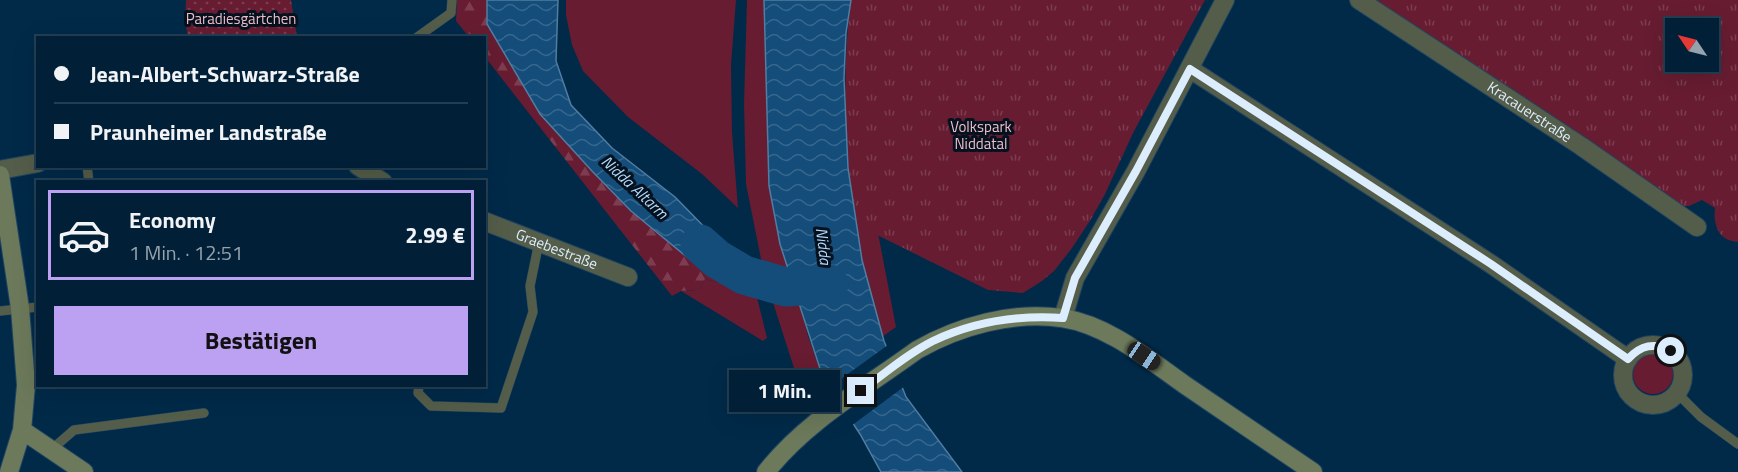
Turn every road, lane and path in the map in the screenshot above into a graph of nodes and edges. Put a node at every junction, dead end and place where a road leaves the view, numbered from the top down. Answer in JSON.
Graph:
{"nodes":[{"id":1,"x":452,"y":0,"type":"edge"},
{"id":2,"x":1225,"y":0,"type":"edge"},
{"id":3,"x":1359,"y":0,"type":"edge"},
{"id":4,"x":419,"y":36,"type":"edge"},
{"id":5,"x":1190,"y":69,"type":"junction"},
{"id":6,"x":36,"y":163,"type":"edge"},
{"id":7,"x":361,"y":168,"type":"edge"},
{"id":8,"x":0,"y":170,"type":"edge"},
{"id":9,"x":0,"y":175,"type":"edge"},
{"id":10,"x":380,"y":180,"type":"edge"},
{"id":11,"x":486,"y":222,"type":"edge"},
{"id":12,"x":1697,"y":227,"type":"dead end"},
{"id":13,"x":4,"y":231,"type":"edge"},
{"id":14,"x":540,"y":242,"type":"junction"},
{"id":15,"x":628,"y":277,"type":"dead end"},
{"id":16,"x":29,"y":308,"type":"edge"},
{"id":17,"x":0,"y":311,"type":"edge"},
{"id":18,"x":1063,"y":318,"type":"junction"},
{"id":19,"x":1628,"y":359,"type":"junction"},
{"id":20,"x":419,"y":387,"type":"edge"},
{"id":21,"x":1677,"y":393,"type":"junction"},
{"id":22,"x":204,"y":413,"type":"dead end"},
{"id":23,"x":22,"y":430,"type":"junction"},
{"id":24,"x":1738,"y":444,"type":"edge"},
{"id":25,"x":51,"y":450,"type":"junction"},
{"id":26,"x":9,"y":472,"type":"edge"},
{"id":27,"x":84,"y":472,"type":"edge"},
{"id":28,"x":766,"y":472,"type":"edge"},
{"id":29,"x":1313,"y":472,"type":"edge"}],
"edges":[{"from":1,"to":4,"type":"lane"},
{"from":2,"to":5,"type":"street"},
{"from":3,"to":12,"type":"street","name":"Kracauerstraße"},
{"from":5,"to":18,"type":"street"},
{"from":5,"to":19,"type":"street"},
{"from":6,"to":8,"type":"street"},
{"from":7,"to":10,"type":"street"},
{"from":9,"to":13,"type":"main road"},
{"from":11,"to":14,"type":"street","name":"Graebestraße"},
{"from":13,"to":16,"type":"main road"},
{"from":14,"to":15,"type":"street","name":"Graebestraße"},
{"from":14,"to":20,"type":"lane"},
{"from":16,"to":17,"type":"lane"},
{"from":16,"to":23,"type":"main road"},
{"from":18,"to":28,"type":"main road"},
{"from":18,"to":29,"type":"main road"},
{"from":19,"to":21,"type":"street"},
{"from":19,"to":21,"type":"street"},
{"from":21,"to":24,"type":"lane"},
{"from":22,"to":25,"type":"lane"},
{"from":23,"to":25,"type":"main road"},
{"from":23,"to":26,"type":"main road"},
{"from":25,"to":27,"type":"main road"}]}
